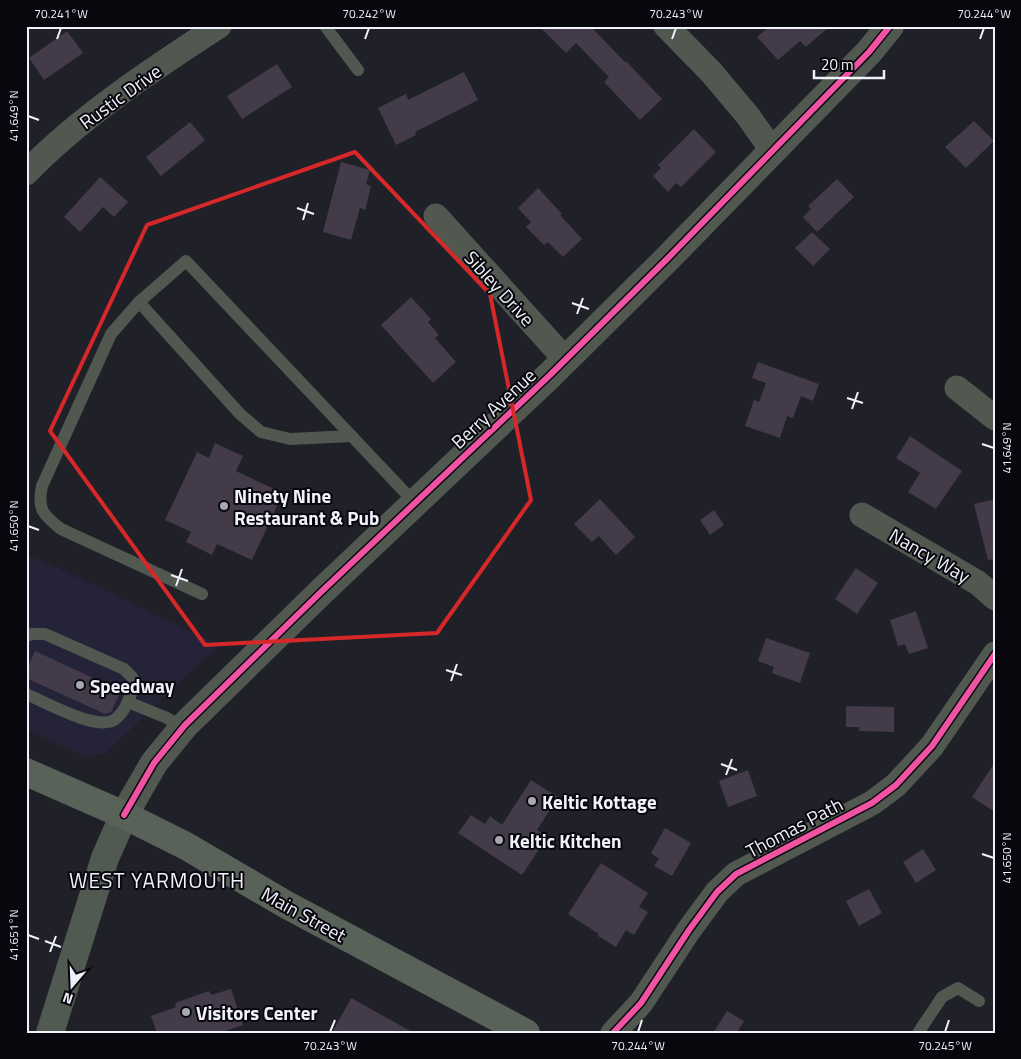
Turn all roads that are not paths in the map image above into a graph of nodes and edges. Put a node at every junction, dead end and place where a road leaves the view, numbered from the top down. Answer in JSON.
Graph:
{"nodes":[{"id":1,"x":219,"y":26,"type":"edge"},
{"id":2,"x":325,"y":26,"type":"edge"},
{"id":3,"x":666,"y":26,"type":"edge"},
{"id":4,"x":890,"y":26,"type":"edge"},
{"id":5,"x":358,"y":70,"type":"dead end"},
{"id":6,"x":772,"y":150,"type":"junction"},
{"id":7,"x":26,"y":173,"type":"edge"},
{"id":8,"x":436,"y":216,"type":"dead end"},
{"id":9,"x":139,"y":302,"type":"junction"},
{"id":10,"x":565,"y":359,"type":"junction"},
{"id":11,"x":956,"y":388,"type":"dead end"},
{"id":12,"x":995,"y":418,"type":"edge"},
{"id":13,"x":352,"y":436,"type":"junction"},
{"id":14,"x":415,"y":503,"type":"junction"},
{"id":15,"x":862,"y":515,"type":"dead end"},
{"id":16,"x":202,"y":594,"type":"dead end"},
{"id":17,"x":995,"y":598,"type":"edge"},
{"id":18,"x":26,"y":636,"type":"edge"},
{"id":19,"x":995,"y":654,"type":"edge"},
{"id":20,"x":26,"y":694,"type":"edge"},
{"id":21,"x":128,"y":702,"type":"junction"},
{"id":22,"x":183,"y":728,"type":"junction"},
{"id":23,"x":26,"y":772,"type":"edge"},
{"id":24,"x":124,"y":815,"type":"junction"},
{"id":25,"x":979,"y":1001,"type":"dead end"},
{"id":26,"x":46,"y":1028,"type":"edge"},
{"id":27,"x":526,"y":1033,"type":"edge"},
{"id":28,"x":613,"y":1033,"type":"edge"},
{"id":29,"x":918,"y":1033,"type":"edge"}],
"edges":[{"from":1,"to":7,"type":"street","name":"Rustic Drive"},
{"from":2,"to":5,"type":"lane"},
{"from":3,"to":6,"type":"street"},
{"from":4,"to":6,"type":"street","name":"Berry Avenue"},
{"from":6,"to":10,"type":"street","name":"Berry Avenue"},
{"from":8,"to":10,"type":"street","name":"Sibley Drive"},
{"from":9,"to":13,"type":"lane"},
{"from":9,"to":13,"type":"lane"},
{"from":9,"to":16,"type":"lane"},
{"from":10,"to":14,"type":"street","name":"Berry Avenue"},
{"from":11,"to":12,"type":"street"},
{"from":13,"to":14,"type":"lane"},
{"from":14,"to":22,"type":"street","name":"Berry Avenue"},
{"from":15,"to":17,"type":"street","name":"Nancy Way"},
{"from":18,"to":21,"type":"lane"},
{"from":19,"to":28,"type":"street","name":"Thomas Path"},
{"from":20,"to":21,"type":"lane"},
{"from":21,"to":22,"type":"lane"},
{"from":22,"to":24,"type":"street","name":"Berry Avenue"},
{"from":23,"to":24,"type":"main road","name":"Main Street"},
{"from":24,"to":26,"type":"main road"},
{"from":24,"to":27,"type":"main road","name":"Main Street"},
{"from":25,"to":29,"type":"lane"}]}
